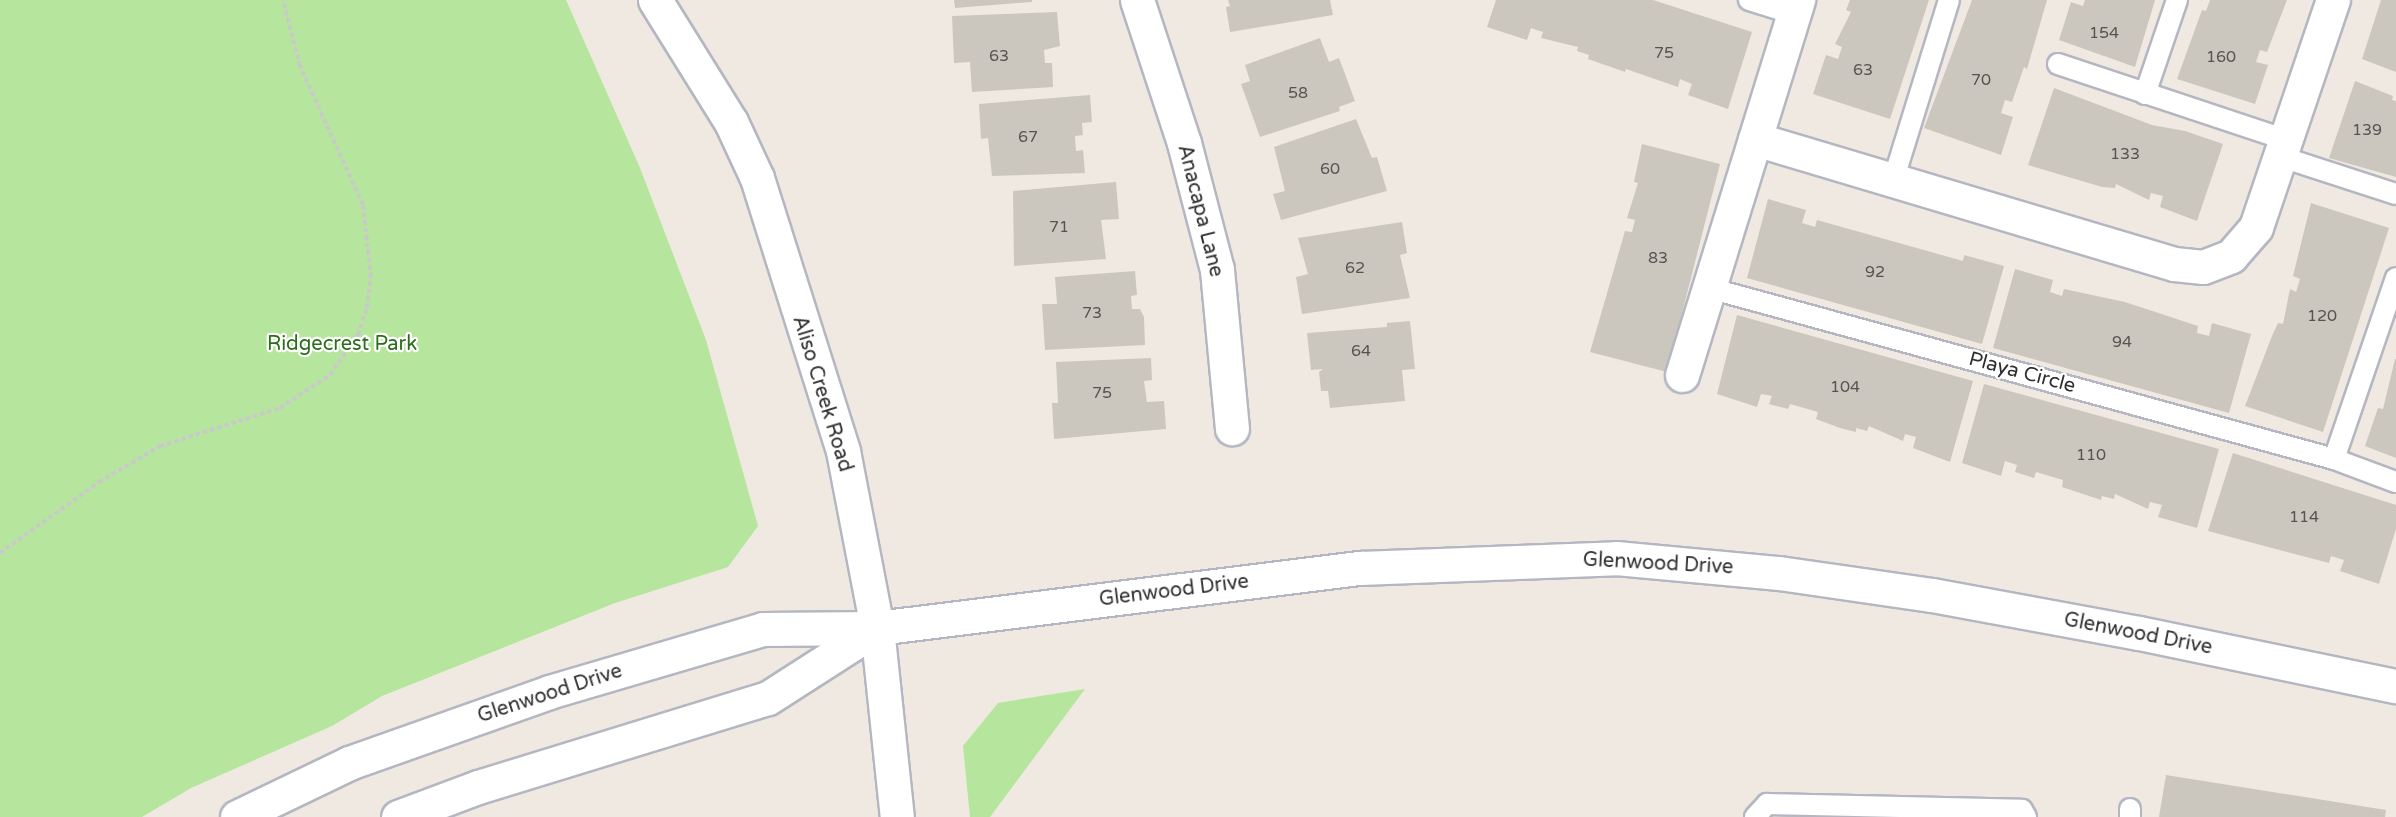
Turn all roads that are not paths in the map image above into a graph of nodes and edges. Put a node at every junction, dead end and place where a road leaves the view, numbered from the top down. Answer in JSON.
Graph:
{"nodes":[{"id":1,"x":655,"y":0,"type":"edge"},
{"id":2,"x":1137,"y":0,"type":"edge"},
{"id":3,"x":1749,"y":0,"type":"edge"},
{"id":4,"x":1949,"y":0,"type":"edge"},
{"id":5,"x":2177,"y":0,"type":"edge"},
{"id":6,"x":2333,"y":0,"type":"edge"},
{"id":7,"x":1796,"y":7,"type":"edge"},
{"id":8,"x":2058,"y":64,"type":"dead end"},
{"id":9,"x":2145,"y":94,"type":"junction"},
{"id":10,"x":1755,"y":139,"type":"junction"},
{"id":11,"x":2285,"y":149,"type":"junction"},
{"id":12,"x":1893,"y":181,"type":"junction"},
{"id":13,"x":2396,"y":194,"type":"edge"},
{"id":14,"x":2396,"y":278,"type":"edge"},
{"id":15,"x":1709,"y":288,"type":"junction"},
{"id":16,"x":1682,"y":375,"type":"dead end"},
{"id":17,"x":1232,"y":428,"type":"dead end"},
{"id":18,"x":2334,"y":459,"type":"junction"},
{"id":19,"x":2396,"y":482,"type":"edge"},
{"id":20,"x":877,"y":628,"type":"junction"},
{"id":21,"x":2396,"y":686,"type":"edge"},
{"id":22,"x":237,"y":817,"type":"edge"},
{"id":23,"x":398,"y":817,"type":"edge"},
{"id":24,"x":897,"y":817,"type":"edge"},
{"id":25,"x":1755,"y":817,"type":"edge"},
{"id":26,"x":2026,"y":817,"type":"edge"}],
"edges":[{"from":1,"to":20,"type":"main road","name":"Aliso Creek Road"},
{"from":2,"to":17,"type":"main road","name":"Anacapa Lane"},
{"from":3,"to":7,"type":"lane"},
{"from":4,"to":12,"type":"lane"},
{"from":5,"to":9,"type":"lane"},
{"from":6,"to":11,"type":"main road"},
{"from":7,"to":10,"type":"main road"},
{"from":8,"to":9,"type":"lane"},
{"from":9,"to":11,"type":"lane"},
{"from":10,"to":12,"type":"main road"},
{"from":10,"to":15,"type":"main road"},
{"from":11,"to":12,"type":"main road"},
{"from":11,"to":13,"type":"lane"},
{"from":14,"to":18,"type":"lane"},
{"from":15,"to":16,"type":"main road"},
{"from":15,"to":18,"type":"lane","name":"Playa Circle"},
{"from":18,"to":19,"type":"lane","name":"Playa Circle"},
{"from":20,"to":21,"type":"main road","name":"Glenwood Drive"},
{"from":20,"to":22,"type":"main road","name":"Glenwood Drive"},
{"from":20,"to":23,"type":"main road","name":"Glenwood Drive"},
{"from":20,"to":24,"type":"main road","name":"Aliso Creek Road"},
{"from":25,"to":26,"type":"lane"}]}
